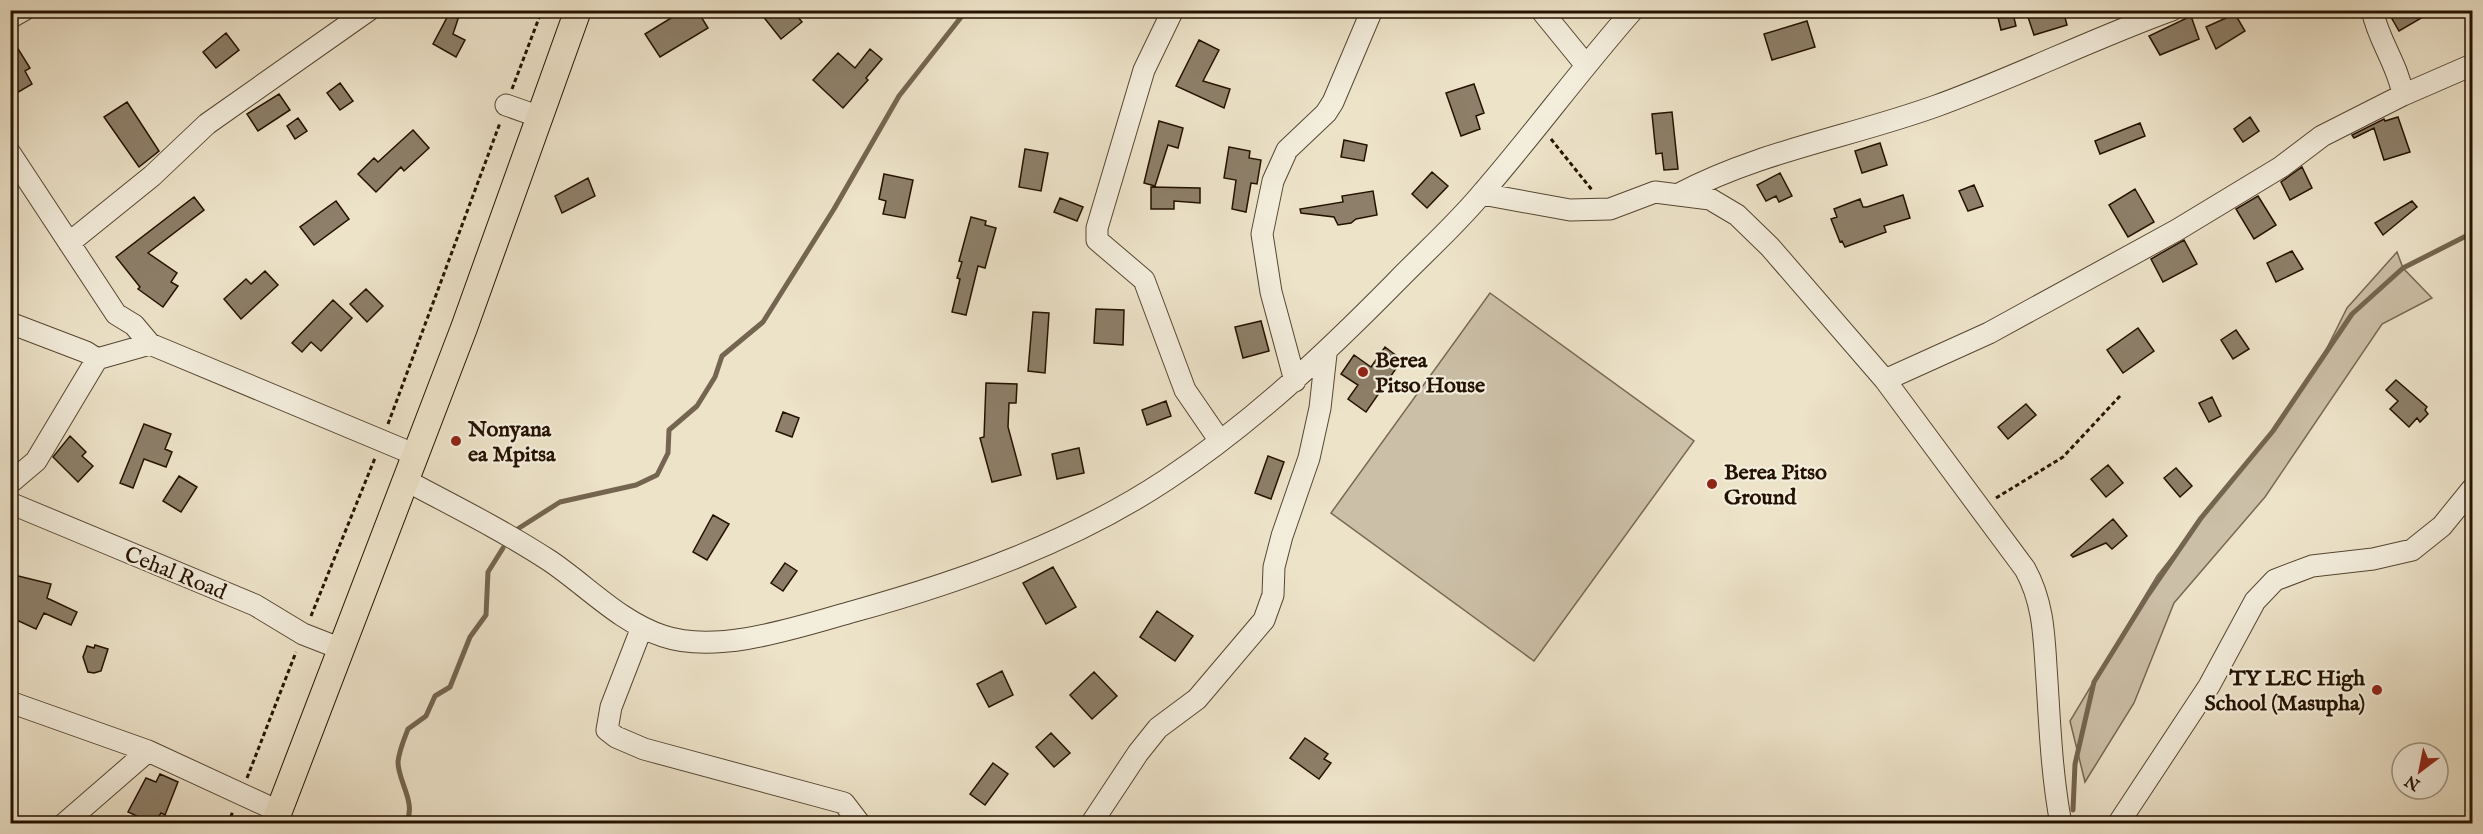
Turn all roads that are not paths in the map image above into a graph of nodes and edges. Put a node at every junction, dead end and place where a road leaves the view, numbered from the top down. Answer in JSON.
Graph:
{"nodes":[{"id":1,"x":24,"y":10,"type":"edge"},
{"id":2,"x":369,"y":10,"type":"edge"},
{"id":3,"x":578,"y":10,"type":"edge"},
{"id":4,"x":1173,"y":10,"type":"edge"},
{"id":5,"x":1372,"y":10,"type":"edge"},
{"id":6,"x":1541,"y":10,"type":"edge"},
{"id":7,"x":1633,"y":10,"type":"edge"},
{"id":8,"x":2172,"y":10,"type":"edge"},
{"id":9,"x":2372,"y":10,"type":"edge"},
{"id":10,"x":10,"y":18,"type":"edge"},
{"id":11,"x":1585,"y":64,"type":"junction"},
{"id":12,"x":2472,"y":65,"type":"edge"},
{"id":13,"x":2403,"y":95,"type":"junction"},
{"id":14,"x":506,"y":105,"type":"road end"},
{"id":15,"x":540,"y":117,"type":"junction"},
{"id":16,"x":10,"y":153,"type":"edge"},
{"id":17,"x":1482,"y":194,"type":"junction"},
{"id":18,"x":1679,"y":194,"type":"junction"},
{"id":19,"x":69,"y":243,"type":"junction"},
{"id":20,"x":10,"y":323,"type":"edge"},
{"id":21,"x":150,"y":344,"type":"junction"},
{"id":22,"x":1326,"y":354,"type":"junction"},
{"id":23,"x":97,"y":359,"type":"junction"},
{"id":24,"x":1885,"y":380,"type":"junction"},
{"id":25,"x":1295,"y":381,"type":"junction"},
{"id":26,"x":1220,"y":441,"type":"junction"},
{"id":27,"x":416,"y":455,"type":"junction"},
{"id":28,"x":405,"y":480,"type":"junction"},
{"id":29,"x":10,"y":483,"type":"edge"},
{"id":30,"x":2472,"y":489,"type":"edge"},
{"id":31,"x":10,"y":503,"type":"edge"},
{"id":32,"x":642,"y":627,"type":"junction"},
{"id":33,"x":339,"y":648,"type":"junction"},
{"id":34,"x":10,"y":702,"type":"edge"},
{"id":35,"x":148,"y":752,"type":"junction"},
{"id":36,"x":276,"y":817,"type":"edge"},
{"id":37,"x":64,"y":824,"type":"edge"},
{"id":38,"x":860,"y":824,"type":"edge"},
{"id":39,"x":1091,"y":824,"type":"edge"},
{"id":40,"x":2061,"y":824,"type":"edge"},
{"id":41,"x":2118,"y":824,"type":"edge"}],
"edges":[{"from":1,"to":10,"type":"street"},
{"from":2,"to":19,"type":"street"},
{"from":3,"to":15,"type":"main road"},
{"from":4,"to":26,"type":"street"},
{"from":5,"to":25,"type":"street"},
{"from":6,"to":11,"type":"street"},
{"from":7,"to":11,"type":"street"},
{"from":8,"to":18,"type":"street"},
{"from":9,"to":13,"type":"street"},
{"from":11,"to":17,"type":"street"},
{"from":12,"to":13,"type":"street"},
{"from":13,"to":24,"type":"street"},
{"from":14,"to":15,"type":"street"},
{"from":15,"to":27,"type":"main road"},
{"from":16,"to":19,"type":"street"},
{"from":17,"to":18,"type":"street"},
{"from":17,"to":22,"type":"street"},
{"from":18,"to":24,"type":"street"},
{"from":19,"to":21,"type":"street"},
{"from":20,"to":23,"type":"street"},
{"from":21,"to":23,"type":"street"},
{"from":21,"to":27,"type":"street"},
{"from":22,"to":25,"type":"street"},
{"from":22,"to":39,"type":"street"},
{"from":23,"to":29,"type":"street"},
{"from":24,"to":40,"type":"street"},
{"from":25,"to":26,"type":"street"},
{"from":26,"to":32,"type":"street"},
{"from":27,"to":28,"type":"main road"},
{"from":28,"to":32,"type":"street"},
{"from":28,"to":33,"type":"main road"},
{"from":30,"to":41,"type":"street"},
{"from":31,"to":33,"type":"street","name":"Cehal Road"},
{"from":32,"to":38,"type":"street"},
{"from":33,"to":36,"type":"main road"},
{"from":34,"to":35,"type":"street"},
{"from":35,"to":36,"type":"street"},
{"from":35,"to":37,"type":"street"}]}
